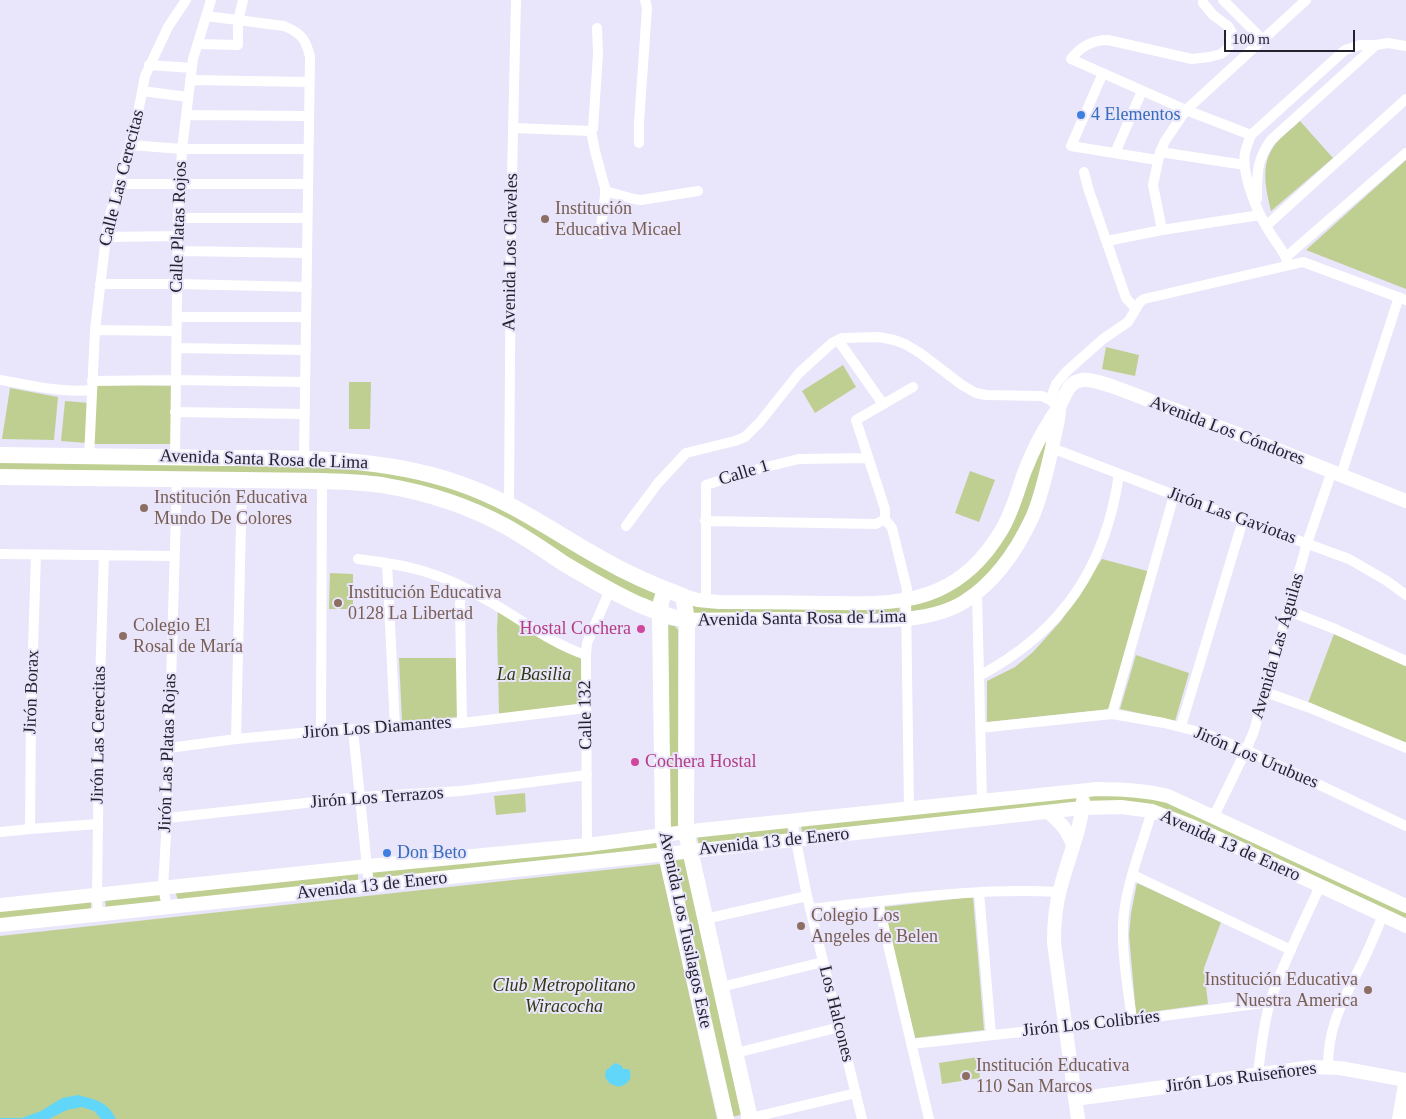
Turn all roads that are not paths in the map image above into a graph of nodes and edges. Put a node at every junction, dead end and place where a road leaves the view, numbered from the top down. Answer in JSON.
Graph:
{"nodes":[{"id":1,"x":186,"y":0,"type":"edge"},
{"id":2,"x":211,"y":0,"type":"edge"},
{"id":3,"x":243,"y":0,"type":"edge"},
{"id":4,"x":516,"y":0,"type":"edge"},
{"id":5,"x":645,"y":0,"type":"edge"},
{"id":6,"x":1203,"y":0,"type":"edge"},
{"id":7,"x":1224,"y":0,"type":"edge"},
{"id":8,"x":1306,"y":0,"type":"edge"},
{"id":9,"x":206,"y":16,"type":"junction"},
{"id":10,"x":238,"y":21,"type":"junction"},
{"id":11,"x":597,"y":28,"type":"dead end"},
{"id":12,"x":1262,"y":39,"type":"junction"},
{"id":13,"x":198,"y":44,"type":"junction"},
{"id":14,"x":1376,"y":45,"type":"junction"},
{"id":15,"x":1406,"y":46,"type":"edge"},
{"id":16,"x":149,"y":65,"type":"junction"},
{"id":17,"x":192,"y":68,"type":"junction"},
{"id":18,"x":1103,"y":73,"type":"junction"},
{"id":19,"x":190,"y":80,"type":"junction"},
{"id":20,"x":309,"y":82,"type":"junction"},
{"id":21,"x":142,"y":91,"type":"junction"},
{"id":22,"x":1142,"y":91,"type":"junction"},
{"id":23,"x":188,"y":97,"type":"junction"},
{"id":24,"x":1406,"y":99,"type":"edge"},
{"id":25,"x":1186,"y":110,"type":"junction"},
{"id":26,"x":186,"y":115,"type":"junction"},
{"id":27,"x":309,"y":116,"type":"junction"},
{"id":28,"x":514,"y":128,"type":"junction"},
{"id":29,"x":591,"y":131,"type":"junction"},
{"id":30,"x":1252,"y":135,"type":"junction"},
{"id":31,"x":639,"y":143,"type":"dead end"},
{"id":32,"x":130,"y":145,"type":"junction"},
{"id":33,"x":182,"y":149,"type":"junction"},
{"id":34,"x":308,"y":149,"type":"junction"},
{"id":35,"x":1115,"y":153,"type":"junction"},
{"id":36,"x":1406,"y":154,"type":"edge"},
{"id":37,"x":1158,"y":156,"type":"junction"},
{"id":38,"x":1245,"y":165,"type":"junction"},
{"id":39,"x":1084,"y":172,"type":"dead end"},
{"id":40,"x":180,"y":183,"type":"junction"},
{"id":41,"x":118,"y":184,"type":"junction"},
{"id":42,"x":308,"y":184,"type":"junction"},
{"id":43,"x":605,"y":191,"type":"junction"},
{"id":44,"x":698,"y":191,"type":"dead end"},
{"id":45,"x":1259,"y":212,"type":"junction"},
{"id":46,"x":178,"y":218,"type":"junction"},
{"id":47,"x":308,"y":218,"type":"junction"},
{"id":48,"x":1266,"y":226,"type":"junction"},
{"id":49,"x":1162,"y":230,"type":"junction"},
{"id":50,"x":600,"y":234,"type":"dead end"},
{"id":51,"x":178,"y":236,"type":"junction"},
{"id":52,"x":106,"y":237,"type":"junction"},
{"id":53,"x":1107,"y":241,"type":"junction"},
{"id":54,"x":178,"y":251,"type":"junction"},
{"id":55,"x":307,"y":253,"type":"junction"},
{"id":56,"x":1288,"y":261,"type":"junction"},
{"id":57,"x":100,"y":284,"type":"junction"},
{"id":58,"x":177,"y":284,"type":"junction"},
{"id":59,"x":306,"y":287,"type":"junction"},
{"id":60,"x":1402,"y":298,"type":"edge"},
{"id":61,"x":1136,"y":309,"type":"junction"},
{"id":62,"x":177,"y":317,"type":"junction"},
{"id":63,"x":306,"y":317,"type":"junction"},
{"id":64,"x":94,"y":330,"type":"junction"},
{"id":65,"x":176,"y":331,"type":"junction"},
{"id":66,"x":838,"y":340,"type":"junction"},
{"id":67,"x":176,"y":348,"type":"junction"},
{"id":68,"x":306,"y":350,"type":"junction"},
{"id":69,"x":0,"y":380,"type":"edge"},
{"id":70,"x":176,"y":380,"type":"junction"},
{"id":71,"x":305,"y":382,"type":"junction"},
{"id":72,"x":91,"y":385,"type":"junction"},
{"id":73,"x":913,"y":387,"type":"dead end"},
{"id":74,"x":884,"y":404,"type":"junction"},
{"id":75,"x":1054,"y":404,"type":"junction"},
{"id":76,"x":175,"y":412,"type":"junction"},
{"id":77,"x":305,"y":414,"type":"junction"},
{"id":78,"x":1052,"y":448,"type":"junction"},
{"id":79,"x":0,"y":455,"type":"edge"},
{"id":80,"x":90,"y":457,"type":"junction"},
{"id":81,"x":175,"y":457,"type":"junction"},
{"id":82,"x":304,"y":458,"type":"junction"},
{"id":83,"x":868,"y":458,"type":"junction"},
{"id":84,"x":1336,"y":473,"type":"junction"},
{"id":85,"x":1119,"y":474,"type":"junction"},
{"id":86,"x":0,"y":478,"type":"edge"},
{"id":87,"x":177,"y":480,"type":"junction"},
{"id":88,"x":242,"y":481,"type":"junction"},
{"id":89,"x":322,"y":481,"type":"junction"},
{"id":90,"x":1174,"y":495,"type":"junction"},
{"id":91,"x":1406,"y":501,"type":"edge"},
{"id":92,"x":509,"y":504,"type":"junction"},
{"id":93,"x":885,"y":519,"type":"junction"},
{"id":94,"x":1244,"y":520,"type":"junction"},
{"id":95,"x":705,"y":521,"type":"junction"},
{"id":96,"x":626,"y":526,"type":"dead end"},
{"id":97,"x":1308,"y":543,"type":"junction"},
{"id":98,"x":0,"y":554,"type":"edge"},
{"id":99,"x":36,"y":555,"type":"junction"},
{"id":100,"x":104,"y":555,"type":"junction"},
{"id":101,"x":174,"y":556,"type":"junction"},
{"id":102,"x":358,"y":559,"type":"dead end"},
{"id":103,"x":386,"y":563,"type":"junction"},
{"id":104,"x":461,"y":587,"type":"junction"},
{"id":105,"x":610,"y":590,"type":"junction"},
{"id":106,"x":665,"y":590,"type":"junction"},
{"id":107,"x":976,"y":593,"type":"junction"},
{"id":108,"x":1406,"y":595,"type":"edge"},
{"id":109,"x":683,"y":596,"type":"junction"},
{"id":110,"x":906,"y":600,"type":"junction"},
{"id":111,"x":706,"y":601,"type":"junction"},
{"id":112,"x":1288,"y":611,"type":"junction"},
{"id":113,"x":660,"y":614,"type":"junction"},
{"id":114,"x":906,"y":618,"type":"junction"},
{"id":115,"x":686,"y":620,"type":"junction"},
{"id":116,"x":586,"y":655,"type":"junction"},
{"id":117,"x":1406,"y":661,"type":"edge"},
{"id":118,"x":978,"y":676,"type":"junction"},
{"id":119,"x":1265,"y":692,"type":"junction"},
{"id":120,"x":586,"y":708,"type":"junction"},
{"id":121,"x":1112,"y":714,"type":"junction"},
{"id":122,"x":462,"y":723,"type":"junction"},
{"id":123,"x":1180,"y":726,"type":"junction"},
{"id":124,"x":394,"y":727,"type":"junction"},
{"id":125,"x":980,"y":728,"type":"junction"},
{"id":126,"x":353,"y":730,"type":"junction"},
{"id":127,"x":321,"y":731,"type":"junction"},
{"id":128,"x":236,"y":739,"type":"junction"},
{"id":129,"x":169,"y":748,"type":"junction"},
{"id":130,"x":1406,"y":748,"type":"edge"},
{"id":131,"x":1246,"y":750,"type":"junction"},
{"id":132,"x":587,"y":775,"type":"junction"},
{"id":133,"x":1083,"y":790,"type":"junction"},
{"id":134,"x":360,"y":797,"type":"junction"},
{"id":135,"x":982,"y":800,"type":"junction"},
{"id":136,"x":909,"y":802,"type":"junction"},
{"id":137,"x":1082,"y":808,"type":"junction"},
{"id":138,"x":1152,"y":811,"type":"junction"},
{"id":139,"x":1048,"y":812,"type":"junction"},
{"id":140,"x":1214,"y":816,"type":"junction"},
{"id":141,"x":167,"y":818,"type":"junction"},
{"id":142,"x":792,"y":821,"type":"junction"},
{"id":143,"x":98,"y":824,"type":"junction"},
{"id":144,"x":1406,"y":826,"type":"edge"},
{"id":145,"x":30,"y":829,"type":"junction"},
{"id":146,"x":0,"y":832,"type":"edge"},
{"id":147,"x":686,"y":832,"type":"junction"},
{"id":148,"x":663,"y":835,"type":"junction"},
{"id":149,"x":795,"y":840,"type":"junction"},
{"id":150,"x":587,"y":845,"type":"junction"},
{"id":151,"x":1073,"y":845,"type":"junction"},
{"id":152,"x":690,"y":852,"type":"junction"},
{"id":153,"x":666,"y":854,"type":"junction"},
{"id":154,"x":368,"y":866,"type":"junction"},
{"id":155,"x":1133,"y":875,"type":"junction"},
{"id":156,"x":369,"y":886,"type":"junction"},
{"id":157,"x":1320,"y":886,"type":"junction"},
{"id":158,"x":164,"y":888,"type":"junction"},
{"id":159,"x":979,"y":892,"type":"junction"},
{"id":160,"x":1059,"y":892,"type":"junction"},
{"id":161,"x":97,"y":895,"type":"junction"},
{"id":162,"x":807,"y":896,"type":"junction"},
{"id":163,"x":878,"y":902,"type":"junction"},
{"id":164,"x":0,"y":905,"type":"edge"},
{"id":165,"x":1406,"y":906,"type":"edge"},
{"id":166,"x":166,"y":907,"type":"junction"},
{"id":167,"x":810,"y":909,"type":"junction"},
{"id":168,"x":98,"y":914,"type":"junction"},
{"id":169,"x":1383,"y":915,"type":"junction"},
{"id":170,"x":705,"y":919,"type":"junction"},
{"id":171,"x":0,"y":925,"type":"edge"},
{"id":172,"x":1406,"y":926,"type":"edge"},
{"id":173,"x":1291,"y":950,"type":"junction"},
{"id":174,"x":823,"y":962,"type":"junction"},
{"id":175,"x":721,"y":987,"type":"junction"},
{"id":176,"x":1270,"y":1002,"type":"junction"},
{"id":177,"x":1132,"y":1020,"type":"junction"},
{"id":178,"x":840,"y":1027,"type":"junction"},
{"id":179,"x":1066,"y":1027,"type":"junction"},
{"id":180,"x":991,"y":1035,"type":"junction"},
{"id":181,"x":911,"y":1044,"type":"junction"},
{"id":182,"x":736,"y":1053,"type":"junction"},
{"id":183,"x":1328,"y":1067,"type":"junction"},
{"id":184,"x":1258,"y":1074,"type":"junction"},
{"id":185,"x":1406,"y":1080,"type":"edge"},
{"id":186,"x":1406,"y":1085,"type":"edge"},
{"id":187,"x":856,"y":1093,"type":"junction"},
{"id":188,"x":1075,"y":1099,"type":"junction"},
{"id":189,"x":726,"y":1119,"type":"edge"},
{"id":190,"x":749,"y":1119,"type":"edge"},
{"id":191,"x":862,"y":1119,"type":"edge"},
{"id":192,"x":929,"y":1119,"type":"edge"},
{"id":193,"x":1078,"y":1119,"type":"edge"},
{"id":194,"x":1400,"y":1119,"type":"edge"}],
"edges":[{"from":1,"to":16,"type":"street","name":"Calle Las Cerecitas"},
{"from":2,"to":9,"type":"street","name":"Calle Platas Rojos"},
{"from":3,"to":10,"type":"street"},
{"from":4,"to":28,"type":"street","name":"Avenida Los Claveles"},
{"from":5,"to":31,"type":"street"},
{"from":6,"to":18,"type":"street"},
{"from":7,"to":12,"type":"street"},
{"from":8,"to":12,"type":"street"},
{"from":9,"to":10,"type":"street"},
{"from":9,"to":13,"type":"street","name":"Calle Platas Rojos"},
{"from":10,"to":13,"type":"street"},
{"from":10,"to":20,"type":"street"},
{"from":11,"to":29,"type":"street"},
{"from":12,"to":25,"type":"street"},
{"from":13,"to":17,"type":"street","name":"Calle Platas Rojos"},
{"from":14,"to":15,"type":"street"},
{"from":14,"to":30,"type":"street"},
{"from":14,"to":45,"type":"street"},
{"from":16,"to":17,"type":"street"},
{"from":16,"to":21,"type":"street","name":"Calle Las Cerecitas"},
{"from":17,"to":19,"type":"street","name":"Calle Platas Rojos"},
{"from":18,"to":22,"type":"street"},
{"from":18,"to":35,"type":"street"},
{"from":19,"to":20,"type":"street"},
{"from":19,"to":23,"type":"street","name":"Calle Platas Rojos"},
{"from":20,"to":27,"type":"street"},
{"from":21,"to":23,"type":"street"},
{"from":21,"to":32,"type":"street","name":"Calle Las Cerecitas"},
{"from":22,"to":25,"type":"street"},
{"from":22,"to":35,"type":"street"},
{"from":23,"to":26,"type":"street","name":"Calle Platas Rojos"},
{"from":24,"to":48,"type":"street"},
{"from":25,"to":30,"type":"street"},
{"from":25,"to":37,"type":"street"},
{"from":26,"to":27,"type":"street"},
{"from":26,"to":33,"type":"street","name":"Calle Platas Rojos"},
{"from":27,"to":34,"type":"street"},
{"from":28,"to":29,"type":"street"},
{"from":28,"to":92,"type":"street","name":"Avenida Los Claveles"},
{"from":29,"to":43,"type":"street"},
{"from":30,"to":38,"type":"street"},
{"from":32,"to":33,"type":"street"},
{"from":32,"to":41,"type":"street","name":"Calle Las Cerecitas"},
{"from":33,"to":34,"type":"street"},
{"from":33,"to":40,"type":"street","name":"Calle Platas Rojos"},
{"from":34,"to":42,"type":"street"},
{"from":35,"to":37,"type":"street"},
{"from":36,"to":56,"type":"street"},
{"from":37,"to":38,"type":"street"},
{"from":37,"to":49,"type":"street"},
{"from":38,"to":45,"type":"street"},
{"from":39,"to":53,"type":"street"},
{"from":40,"to":41,"type":"street"},
{"from":40,"to":42,"type":"street"},
{"from":40,"to":46,"type":"street","name":"Calle Platas Rojos"},
{"from":41,"to":52,"type":"street","name":"Calle Las Cerecitas"},
{"from":42,"to":47,"type":"street"},
{"from":43,"to":44,"type":"street"},
{"from":43,"to":50,"type":"street"},
{"from":45,"to":48,"type":"street"},
{"from":45,"to":49,"type":"street"},
{"from":46,"to":47,"type":"street"},
{"from":46,"to":51,"type":"street","name":"Calle Platas Rojos"},
{"from":47,"to":55,"type":"street"},
{"from":48,"to":56,"type":"street"},
{"from":49,"to":53,"type":"street"},
{"from":51,"to":52,"type":"street"},
{"from":51,"to":54,"type":"street","name":"Calle Platas Rojos"},
{"from":52,"to":57,"type":"street","name":"Calle Las Cerecitas"},
{"from":53,"to":61,"type":"street"},
{"from":54,"to":55,"type":"street"},
{"from":54,"to":58,"type":"street","name":"Calle Platas Rojos"},
{"from":55,"to":59,"type":"street"},
{"from":56,"to":60,"type":"street"},
{"from":56,"to":61,"type":"street"},
{"from":57,"to":58,"type":"street"},
{"from":57,"to":64,"type":"street","name":"Calle Las Cerecitas"},
{"from":58,"to":59,"type":"street"},
{"from":58,"to":62,"type":"street","name":"Calle Platas Rojos"},
{"from":59,"to":63,"type":"street"},
{"from":60,"to":84,"type":"street","name":"Avenida Las Águilas"},
{"from":61,"to":75,"type":"street"},
{"from":62,"to":63,"type":"street"},
{"from":62,"to":65,"type":"street","name":"Calle Platas Rojos"},
{"from":63,"to":68,"type":"street"},
{"from":64,"to":65,"type":"street"},
{"from":64,"to":72,"type":"street","name":"Calle Las Cerecitas"},
{"from":65,"to":67,"type":"street","name":"Calle Platas Rojos"},
{"from":66,"to":74,"type":"street"},
{"from":66,"to":75,"type":"street"},
{"from":66,"to":96,"type":"street"},
{"from":67,"to":68,"type":"street"},
{"from":67,"to":70,"type":"street","name":"Calle Platas Rojos"},
{"from":68,"to":71,"type":"street"},
{"from":69,"to":72,"type":"street"},
{"from":70,"to":71,"type":"street"},
{"from":70,"to":72,"type":"street"},
{"from":70,"to":76,"type":"street","name":"Calle Platas Rojos"},
{"from":71,"to":77,"type":"street"},
{"from":72,"to":80,"type":"street","name":"Calle Las Cerecitas"},
{"from":73,"to":74,"type":"street"},
{"from":74,"to":83,"type":"street"},
{"from":75,"to":78,"type":"main road","name":"Avenida Santa Rosa de Lima"},
{"from":75,"to":84,"type":"main road","name":"Avenida Los Cóndores"},
{"from":75,"to":110,"type":"main road","name":"Avenida Santa Rosa de Lima"},
{"from":76,"to":77,"type":"street"},
{"from":76,"to":81,"type":"street","name":"Calle Platas Rojos"},
{"from":77,"to":82,"type":"street"},
{"from":78,"to":85,"type":"street","name":"Jirón Las Gaviotas"},
{"from":78,"to":107,"type":"main road","name":"Avenida Santa Rosa de Lima"},
{"from":79,"to":80,"type":"main road","name":"Avenida Santa Rosa de Lima"},
{"from":80,"to":81,"type":"main road","name":"Avenida Santa Rosa de Lima"},
{"from":81,"to":82,"type":"main road","name":"Avenida Santa Rosa de Lima"},
{"from":82,"to":92,"type":"main road","name":"Avenida Santa Rosa de Lima"},
{"from":83,"to":93,"type":"street"},
{"from":83,"to":95,"type":"street","name":"Calle 1"},
{"from":84,"to":91,"type":"main road","name":"Avenida Los Cóndores"},
{"from":84,"to":97,"type":"street","name":"Avenida Las Águilas"},
{"from":85,"to":90,"type":"street","name":"Jirón Las Gaviotas"},
{"from":85,"to":118,"type":"street"},
{"from":86,"to":87,"type":"main road","name":"Avenida Santa Rosa de Lima"},
{"from":87,"to":88,"type":"main road","name":"Avenida Santa Rosa de Lima"},
{"from":87,"to":101,"type":"street","name":"Jirón Las Platas Rojas"},
{"from":88,"to":89,"type":"main road","name":"Avenida Santa Rosa de Lima"},
{"from":88,"to":128,"type":"street"},
{"from":89,"to":105,"type":"main road","name":"Avenida Santa Rosa de Lima"},
{"from":89,"to":127,"type":"street"},
{"from":90,"to":94,"type":"street","name":"Jirón Las Gaviotas"},
{"from":90,"to":121,"type":"street"},
{"from":92,"to":106,"type":"main road","name":"Avenida Santa Rosa de Lima"},
{"from":93,"to":95,"type":"street"},
{"from":93,"to":110,"type":"street"},
{"from":94,"to":97,"type":"street","name":"Jirón Las Gaviotas"},
{"from":94,"to":123,"type":"street"},
{"from":95,"to":111,"type":"street","name":"Calle 1"},
{"from":97,"to":108,"type":"street","name":"Jirón Las Gaviotas"},
{"from":97,"to":112,"type":"street","name":"Avenida Las Águilas"},
{"from":98,"to":99,"type":"street"},
{"from":99,"to":100,"type":"street"},
{"from":99,"to":145,"type":"street","name":"Jirón Borax"},
{"from":100,"to":101,"type":"street"},
{"from":100,"to":143,"type":"street","name":"Jirón Las Cerecitas"},
{"from":101,"to":129,"type":"street","name":"Jirón Las Platas Rojas"},
{"from":102,"to":103,"type":"street"},
{"from":103,"to":104,"type":"street"},
{"from":103,"to":124,"type":"street"},
{"from":104,"to":116,"type":"street"},
{"from":104,"to":122,"type":"street"},
{"from":105,"to":113,"type":"main road","name":"Avenida Santa Rosa de Lima"},
{"from":105,"to":116,"type":"street","name":"Calle 132"},
{"from":106,"to":109,"type":"main road","name":"Avenida Santa Rosa de Lima"},
{"from":106,"to":113,"type":"main road","name":"Avenida Los Tusilagos Este"},
{"from":107,"to":114,"type":"main road","name":"Avenida Santa Rosa de Lima"},
{"from":107,"to":118,"type":"street"},
{"from":109,"to":111,"type":"main road","name":"Avenida Santa Rosa de Lima"},
{"from":109,"to":115,"type":"main road","name":"Avenida Los Tusilagos Este"},
{"from":110,"to":111,"type":"main road","name":"Avenida Santa Rosa de Lima"},
{"from":110,"to":114,"type":"street"},
{"from":112,"to":117,"type":"street"},
{"from":112,"to":119,"type":"street","name":"Avenida Las Águilas"},
{"from":113,"to":115,"type":"main road","name":"Avenida Santa Rosa de Lima"},
{"from":113,"to":148,"type":"main road","name":"Avenida Los Tusilagos Este"},
{"from":114,"to":115,"type":"main road","name":"Avenida Santa Rosa de Lima"},
{"from":114,"to":136,"type":"street"},
{"from":115,"to":147,"type":"main road","name":"Avenida Los Tusilagos Este"},
{"from":116,"to":120,"type":"street","name":"Calle 132"},
{"from":118,"to":125,"type":"street"},
{"from":119,"to":130,"type":"street"},
{"from":119,"to":131,"type":"street","name":"Avenida Las Águilas"},
{"from":120,"to":122,"type":"street","name":"Jirón Los Diamantes"},
{"from":120,"to":132,"type":"street","name":"Calle 132"},
{"from":121,"to":123,"type":"street","name":"Jirón Los Urubues"},
{"from":121,"to":125,"type":"street","name":"Jirón Los Urubues"},
{"from":122,"to":124,"type":"street","name":"Jirón Los Diamantes"},
{"from":123,"to":131,"type":"street","name":"Jirón Los Urubues"},
{"from":124,"to":126,"type":"street","name":"Jirón Los Diamantes"},
{"from":125,"to":135,"type":"street"},
{"from":126,"to":127,"type":"street","name":"Jirón Los Diamantes"},
{"from":126,"to":134,"type":"street"},
{"from":127,"to":128,"type":"street","name":"Jirón Los Diamantes"},
{"from":128,"to":129,"type":"street","name":"Jirón Los Diamantes"},
{"from":129,"to":141,"type":"street","name":"Jirón Las Platas Rojas"},
{"from":131,"to":140,"type":"street","name":"Avenida Las Águilas"},
{"from":131,"to":144,"type":"street","name":"Jirón Los Urubues"},
{"from":132,"to":134,"type":"street","name":"Jirón Los Terrazos"},
{"from":132,"to":150,"type":"street","name":"Calle 132"},
{"from":133,"to":135,"type":"main road","name":"Avenida 13 de Enero"},
{"from":133,"to":137,"type":"main road"},
{"from":133,"to":140,"type":"main road","name":"Avenida 13 de Enero"},
{"from":134,"to":141,"type":"street","name":"Jirón Los Terrazos"},
{"from":134,"to":154,"type":"street"},
{"from":135,"to":136,"type":"main road","name":"Avenida 13 de Enero"},
{"from":136,"to":142,"type":"main road","name":"Avenida 13 de Enero"},
{"from":137,"to":138,"type":"main road","name":"Avenida 13 de Enero"},
{"from":137,"to":139,"type":"main road","name":"Avenida 13 de Enero"},
{"from":137,"to":151,"type":"main road"},
{"from":138,"to":155,"type":"street"},
{"from":138,"to":157,"type":"main road","name":"Avenida 13 de Enero"},
{"from":139,"to":149,"type":"main road","name":"Avenida 13 de Enero"},
{"from":139,"to":151,"type":"main road"},
{"from":140,"to":165,"type":"main road","name":"Avenida 13 de Enero"},
{"from":141,"to":158,"type":"street","name":"Jirón Las Platas Rojas"},
{"from":142,"to":147,"type":"main road","name":"Avenida 13 de Enero"},
{"from":142,"to":149,"type":"street","name":"Los Halcones"},
{"from":143,"to":145,"type":"street"},
{"from":143,"to":161,"type":"street","name":"Jirón Las Cerecitas"},
{"from":145,"to":146,"type":"street"},
{"from":147,"to":148,"type":"main road","name":"Avenida 13 de Enero"},
{"from":147,"to":152,"type":"main road","name":"Avenida Los Tusilagos Este"},
{"from":148,"to":150,"type":"main road","name":"Avenida 13 de Enero"},
{"from":148,"to":153,"type":"main road","name":"Avenida Los Tusilagos Este"},
{"from":149,"to":152,"type":"main road","name":"Avenida 13 de Enero"},
{"from":149,"to":162,"type":"street","name":"Los Halcones"},
{"from":150,"to":154,"type":"main road","name":"Avenida 13 de Enero"},
{"from":151,"to":160,"type":"main road"},
{"from":152,"to":153,"type":"main road","name":"Avenida 13 de Enero"},
{"from":152,"to":170,"type":"main road","name":"Avenida Los Tusilagos Este"},
{"from":153,"to":156,"type":"main road","name":"Avenida 13 de Enero"},
{"from":153,"to":189,"type":"main road","name":"Avenida Los Tusilagos Este"},
{"from":154,"to":156,"type":"street"},
{"from":154,"to":158,"type":"main road","name":"Avenida 13 de Enero"},
{"from":155,"to":173,"type":"street"},
{"from":155,"to":177,"type":"street"},
{"from":156,"to":166,"type":"main road","name":"Avenida 13 de Enero"},
{"from":157,"to":169,"type":"main road","name":"Avenida 13 de Enero"},
{"from":157,"to":173,"type":"street"},
{"from":158,"to":161,"type":"main road","name":"Avenida 13 de Enero"},
{"from":158,"to":166,"type":"street","name":"Jirón Las Platas Rojas"},
{"from":159,"to":160,"type":"street"},
{"from":159,"to":163,"type":"street"},
{"from":159,"to":180,"type":"street"},
{"from":160,"to":179,"type":"main road"},
{"from":161,"to":164,"type":"main road","name":"Avenida 13 de Enero"},
{"from":161,"to":168,"type":"street","name":"Jirón Las Cerecitas"},
{"from":162,"to":167,"type":"street","name":"Los Halcones"},
{"from":162,"to":170,"type":"street"},
{"from":163,"to":167,"type":"street"},
{"from":163,"to":181,"type":"street"},
{"from":166,"to":168,"type":"main road","name":"Avenida 13 de Enero"},
{"from":167,"to":174,"type":"street","name":"Los Halcones"},
{"from":168,"to":171,"type":"main road","name":"Avenida 13 de Enero"},
{"from":169,"to":172,"type":"main road","name":"Avenida 13 de Enero"},
{"from":169,"to":183,"type":"street"},
{"from":170,"to":175,"type":"main road","name":"Avenida Los Tusilagos Este"},
{"from":173,"to":176,"type":"street"},
{"from":174,"to":175,"type":"street"},
{"from":174,"to":178,"type":"street","name":"Los Halcones"},
{"from":175,"to":182,"type":"main road","name":"Avenida Los Tusilagos Este"},
{"from":176,"to":177,"type":"street","name":"Jirón Los Colibríes"},
{"from":176,"to":184,"type":"street"},
{"from":177,"to":179,"type":"street","name":"Jirón Los Colibríes"},
{"from":178,"to":182,"type":"street"},
{"from":178,"to":187,"type":"street","name":"Los Halcones"},
{"from":179,"to":180,"type":"street","name":"Jirón Los Colibríes"},
{"from":179,"to":188,"type":"main road"},
{"from":180,"to":181,"type":"street","name":"Jirón Los Colibríes"},
{"from":181,"to":192,"type":"street"},
{"from":182,"to":190,"type":"main road","name":"Avenida Los Tusilagos Este"},
{"from":183,"to":184,"type":"main road","name":"Jirón Los Ruiseñores"},
{"from":183,"to":185,"type":"main road","name":"Jirón Los Ruiseñores"},
{"from":184,"to":188,"type":"main road","name":"Jirón Los Ruiseñores"},
{"from":186,"to":194,"type":"main road"},
{"from":187,"to":190,"type":"street"},
{"from":187,"to":191,"type":"street","name":"Los Halcones"},
{"from":188,"to":193,"type":"main road"}]}
